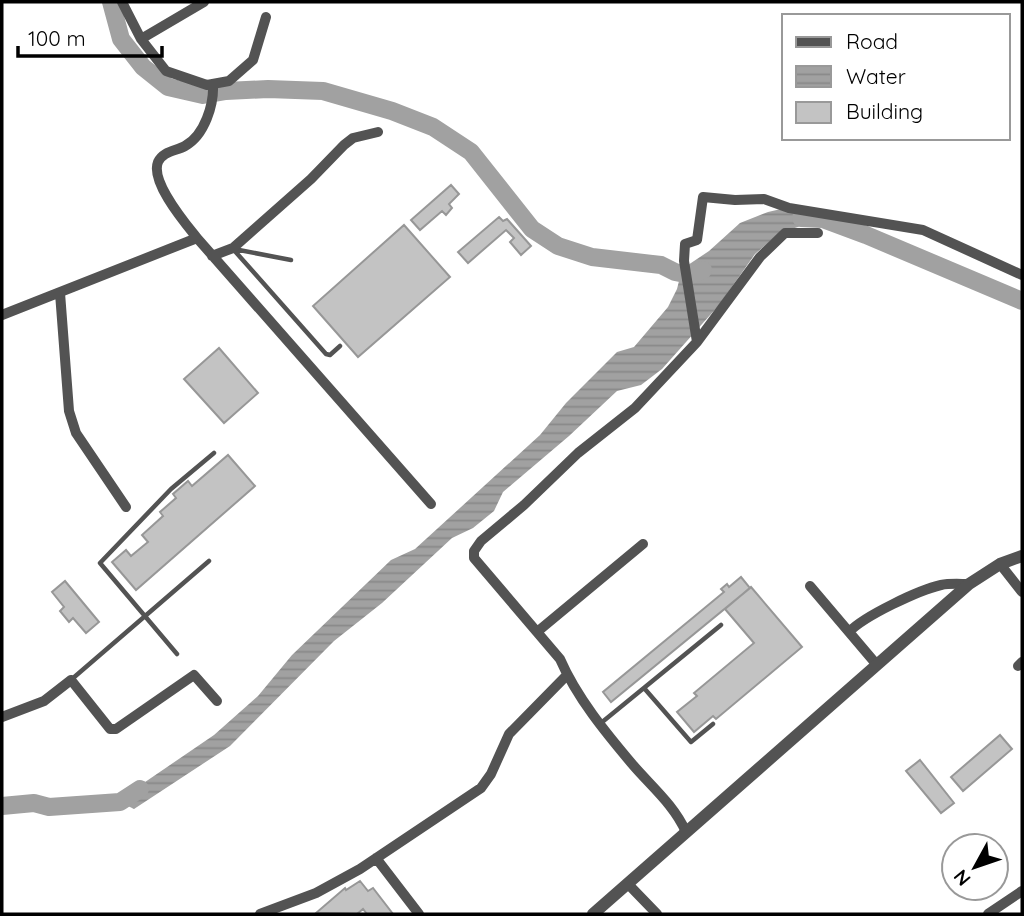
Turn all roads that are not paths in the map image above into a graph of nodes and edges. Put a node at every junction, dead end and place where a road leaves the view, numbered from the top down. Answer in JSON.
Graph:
{"nodes":[{"id":1,"x":122,"y":2,"type":"edge"},
{"id":2,"x":204,"y":2,"type":"edge"},
{"id":3,"x":266,"y":17,"type":"dead end"},
{"id":4,"x":141,"y":39,"type":"junction"},
{"id":5,"x":213,"y":85,"type":"junction"},
{"id":6,"x":378,"y":132,"type":"dead end"},
{"id":7,"x":818,"y":233,"type":"dead end"},
{"id":8,"x":197,"y":238,"type":"junction"},
{"id":9,"x":233,"y":248,"type":"junction"},
{"id":10,"x":212,"y":256,"type":"junction"},
{"id":11,"x":291,"y":260,"type":"dead end"},
{"id":12,"x":1022,"y":275,"type":"edge"},
{"id":13,"x":60,"y":293,"type":"junction"},
{"id":14,"x":2,"y":315,"type":"edge"},
{"id":15,"x":696,"y":338,"type":"junction"},
{"id":16,"x":340,"y":346,"type":"dead end"},
{"id":17,"x":214,"y":453,"type":"dead end"},
{"id":18,"x":431,"y":504,"type":"dead end"},
{"id":19,"x":126,"y":507,"type":"dead end"},
{"id":20,"x":643,"y":544,"type":"dead end"},
{"id":21,"x":1022,"y":556,"type":"edge"},
{"id":22,"x":209,"y":561,"type":"dead end"},
{"id":23,"x":1000,"y":564,"type":"junction"},
{"id":24,"x":968,"y":584,"type":"junction"},
{"id":25,"x":810,"y":586,"type":"dead end"},
{"id":26,"x":1022,"y":592,"type":"edge"},
{"id":27,"x":145,"y":616,"type":"junction"},
{"id":28,"x":721,"y":625,"type":"dead end"},
{"id":29,"x":537,"y":632,"type":"junction"},
{"id":30,"x":849,"y":632,"type":"junction"},
{"id":31,"x":177,"y":654,"type":"dead end"},
{"id":32,"x":877,"y":665,"type":"junction"},
{"id":33,"x":567,"y":675,"type":"junction"},
{"id":34,"x":71,"y":680,"type":"junction"},
{"id":35,"x":645,"y":688,"type":"junction"},
{"id":36,"x":217,"y":701,"type":"dead end"},
{"id":37,"x":2,"y":717,"type":"edge"},
{"id":38,"x":600,"y":724,"type":"junction"},
{"id":39,"x":713,"y":724,"type":"dead end"},
{"id":40,"x":686,"y":832,"type":"junction"},
{"id":41,"x":376,"y":858,"type":"junction"},
{"id":42,"x":628,"y":884,"type":"junction"},
{"id":43,"x":1022,"y":891,"type":"edge"},
{"id":44,"x":260,"y":914,"type":"edge"},
{"id":45,"x":419,"y":914,"type":"edge"},
{"id":46,"x":593,"y":914,"type":"edge"},
{"id":47,"x":657,"y":914,"type":"edge"},
{"id":48,"x":988,"y":914,"type":"edge"}],
"edges":[{"from":1,"to":4,"type":"street"},
{"from":2,"to":4,"type":"street"},
{"from":3,"to":5,"type":"street"},
{"from":4,"to":5,"type":"street"},
{"from":5,"to":8,"type":"street"},
{"from":6,"to":9,"type":"street"},
{"from":7,"to":15,"type":"street"},
{"from":8,"to":10,"type":"street"},
{"from":8,"to":13,"type":"street"},
{"from":9,"to":10,"type":"street"},
{"from":9,"to":11,"type":"lane"},
{"from":9,"to":16,"type":"lane"},
{"from":10,"to":18,"type":"street"},
{"from":12,"to":15,"type":"street"},
{"from":13,"to":14,"type":"street"},
{"from":13,"to":19,"type":"street"},
{"from":15,"to":29,"type":"street"},
{"from":17,"to":27,"type":"lane"},
{"from":20,"to":29,"type":"street"},
{"from":21,"to":23,"type":"street"},
{"from":22,"to":27,"type":"lane"},
{"from":23,"to":24,"type":"street"},
{"from":23,"to":26,"type":"street"},
{"from":24,"to":30,"type":"street"},
{"from":24,"to":32,"type":"street"},
{"from":25,"to":30,"type":"street"},
{"from":27,"to":31,"type":"lane"},
{"from":27,"to":34,"type":"lane"},
{"from":28,"to":35,"type":"lane"},
{"from":29,"to":33,"type":"street"},
{"from":30,"to":32,"type":"street"},
{"from":32,"to":40,"type":"street"},
{"from":33,"to":38,"type":"street"},
{"from":33,"to":41,"type":"street"},
{"from":34,"to":36,"type":"street"},
{"from":34,"to":37,"type":"street"},
{"from":35,"to":38,"type":"lane"},
{"from":35,"to":39,"type":"lane"},
{"from":38,"to":40,"type":"street"},
{"from":40,"to":42,"type":"street"},
{"from":41,"to":44,"type":"street"},
{"from":41,"to":45,"type":"street"},
{"from":42,"to":46,"type":"street"},
{"from":42,"to":47,"type":"street"},
{"from":43,"to":48,"type":"street"}]}
